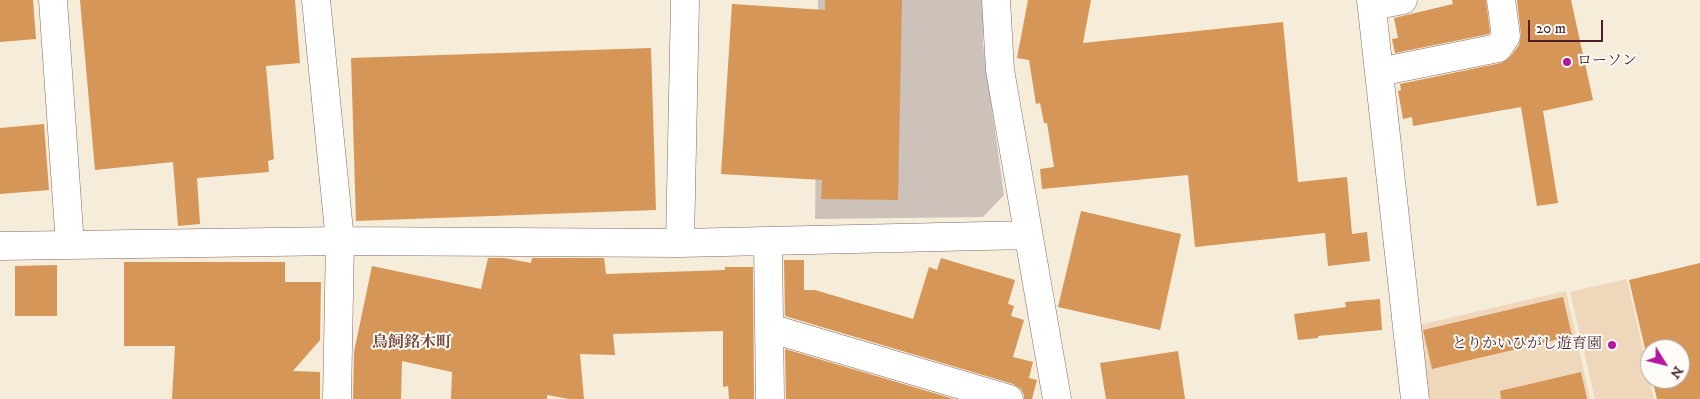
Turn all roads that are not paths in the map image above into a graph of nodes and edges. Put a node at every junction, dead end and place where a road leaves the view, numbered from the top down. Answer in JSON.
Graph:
{"nodes":[{"id":1,"x":53,"y":0,"type":"edge"},
{"id":2,"x":316,"y":0,"type":"edge"},
{"id":3,"x":685,"y":0,"type":"edge"},
{"id":4,"x":996,"y":0,"type":"edge"},
{"id":5,"x":1403,"y":0,"type":"edge"},
{"id":6,"x":1500,"y":0,"type":"edge"},
{"id":7,"x":1371,"y":3,"type":"edge"},
{"id":8,"x":1379,"y":72,"type":"junction"},
{"id":9,"x":1028,"y":235,"type":"junction"},
{"id":10,"x":340,"y":241,"type":"junction"},
{"id":11,"x":768,"y":242,"type":"junction"},
{"id":12,"x":680,"y":243,"type":"junction"},
{"id":13,"x":70,"y":245,"type":"junction"},
{"id":14,"x":0,"y":246,"type":"edge"},
{"id":15,"x":769,"y":328,"type":"junction"},
{"id":16,"x":337,"y":399,"type":"edge"},
{"id":17,"x":770,"y":399,"type":"edge"},
{"id":18,"x":1009,"y":399,"type":"edge"},
{"id":19,"x":1057,"y":399,"type":"edge"},
{"id":20,"x":1415,"y":399,"type":"edge"}],
"edges":[{"from":1,"to":13,"type":"street"},
{"from":2,"to":10,"type":"street"},
{"from":3,"to":12,"type":"street"},
{"from":4,"to":9,"type":"street"},
{"from":5,"to":7,"type":"street"},
{"from":6,"to":8,"type":"street"},
{"from":7,"to":8,"type":"street"},
{"from":8,"to":20,"type":"street"},
{"from":9,"to":11,"type":"street"},
{"from":9,"to":19,"type":"street"},
{"from":10,"to":12,"type":"street"},
{"from":10,"to":13,"type":"street"},
{"from":10,"to":16,"type":"street"},
{"from":11,"to":12,"type":"street"},
{"from":11,"to":15,"type":"street"},
{"from":13,"to":14,"type":"street"},
{"from":15,"to":17,"type":"street"},
{"from":15,"to":18,"type":"street"}]}
